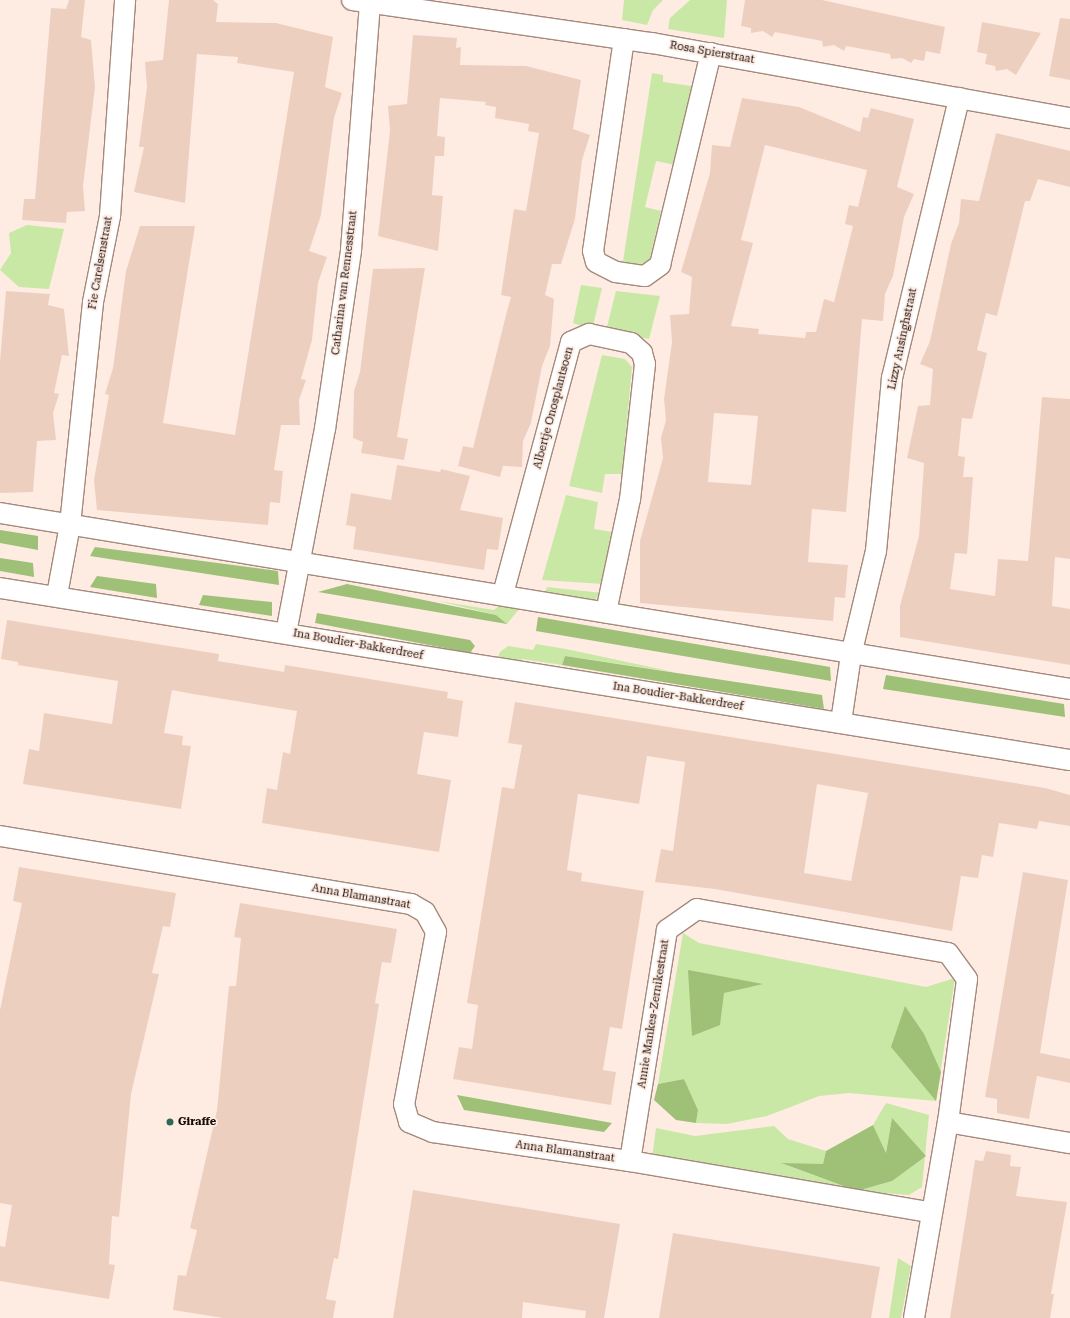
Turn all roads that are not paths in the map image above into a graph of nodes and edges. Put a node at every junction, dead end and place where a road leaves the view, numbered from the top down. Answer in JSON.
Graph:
{"nodes":[{"id":1,"x":125,"y":0,"type":"edge"},
{"id":2,"x":361,"y":2,"type":"edge"},
{"id":3,"x":624,"y":39,"type":"junction"},
{"id":4,"x":711,"y":53,"type":"junction"},
{"id":5,"x":959,"y":98,"type":"junction"},
{"id":6,"x":1070,"y":118,"type":"edge"},
{"id":7,"x":0,"y":513,"type":"edge"},
{"id":8,"x":70,"y":525,"type":"junction"},
{"id":9,"x":301,"y":560,"type":"junction"},
{"id":10,"x":0,"y":588,"type":"edge"},
{"id":11,"x":503,"y":594,"type":"junction"},
{"id":12,"x":57,"y":595,"type":"junction"},
{"id":13,"x":606,"y":612,"type":"junction"},
{"id":14,"x":286,"y":633,"type":"junction"},
{"id":15,"x":850,"y":655,"type":"junction"},
{"id":16,"x":1070,"y":689,"type":"edge"},
{"id":17,"x":840,"y":722,"type":"junction"},
{"id":18,"x":1070,"y":760,"type":"edge"},
{"id":19,"x":0,"y":836,"type":"edge"},
{"id":20,"x":948,"y":1122,"type":"junction"},
{"id":21,"x":1070,"y":1143,"type":"edge"},
{"id":22,"x":630,"y":1161,"type":"junction"},
{"id":23,"x":930,"y":1212,"type":"junction"},
{"id":24,"x":914,"y":1318,"type":"edge"}],
"edges":[{"from":1,"to":8,"type":"street","name":"Fie Carelsenstraat"},
{"from":2,"to":3,"type":"street","name":"Rosa Spierstraat"},
{"from":2,"to":9,"type":"street","name":"Catharina van Rennesstraat"},
{"from":3,"to":4,"type":"street","name":"Rosa Spierstraat"},
{"from":3,"to":4,"type":"street"},
{"from":4,"to":5,"type":"street","name":"Rosa Spierstraat"},
{"from":5,"to":6,"type":"street","name":"Rosa Spierstraat"},
{"from":5,"to":15,"type":"street","name":"Lizzy Ansinghstraat"},
{"from":7,"to":8,"type":"street"},
{"from":8,"to":9,"type":"street"},
{"from":8,"to":12,"type":"street"},
{"from":9,"to":11,"type":"street"},
{"from":9,"to":14,"type":"street","name":"Ina Boudier-Bakkerdreef"},
{"from":10,"to":12,"type":"street","name":"Ina Boudier-Bakkerdreef"},
{"from":11,"to":13,"type":"street"},
{"from":11,"to":13,"type":"street","name":"Albertje Onosplantsoen"},
{"from":12,"to":14,"type":"street","name":"Ina Boudier-Bakkerdreef"},
{"from":13,"to":15,"type":"street"},
{"from":14,"to":17,"type":"street","name":"Ina Boudier-Bakkerdreef"},
{"from":15,"to":16,"type":"street"},
{"from":15,"to":17,"type":"street","name":"Lizzy Ansinghstraat"},
{"from":17,"to":18,"type":"street","name":"Ina Boudier-Bakkerdreef"},
{"from":19,"to":22,"type":"street","name":"Anna Blamanstraat"},
{"from":20,"to":21,"type":"street"},
{"from":20,"to":22,"type":"street","name":"Annie Mankes-Zernikestraat"},
{"from":20,"to":23,"type":"street","name":"Annie Mankes-Zernikestraat"},
{"from":22,"to":23,"type":"street"},
{"from":23,"to":24,"type":"street","name":"Annie Mankes-Zernikestraat"}]}
